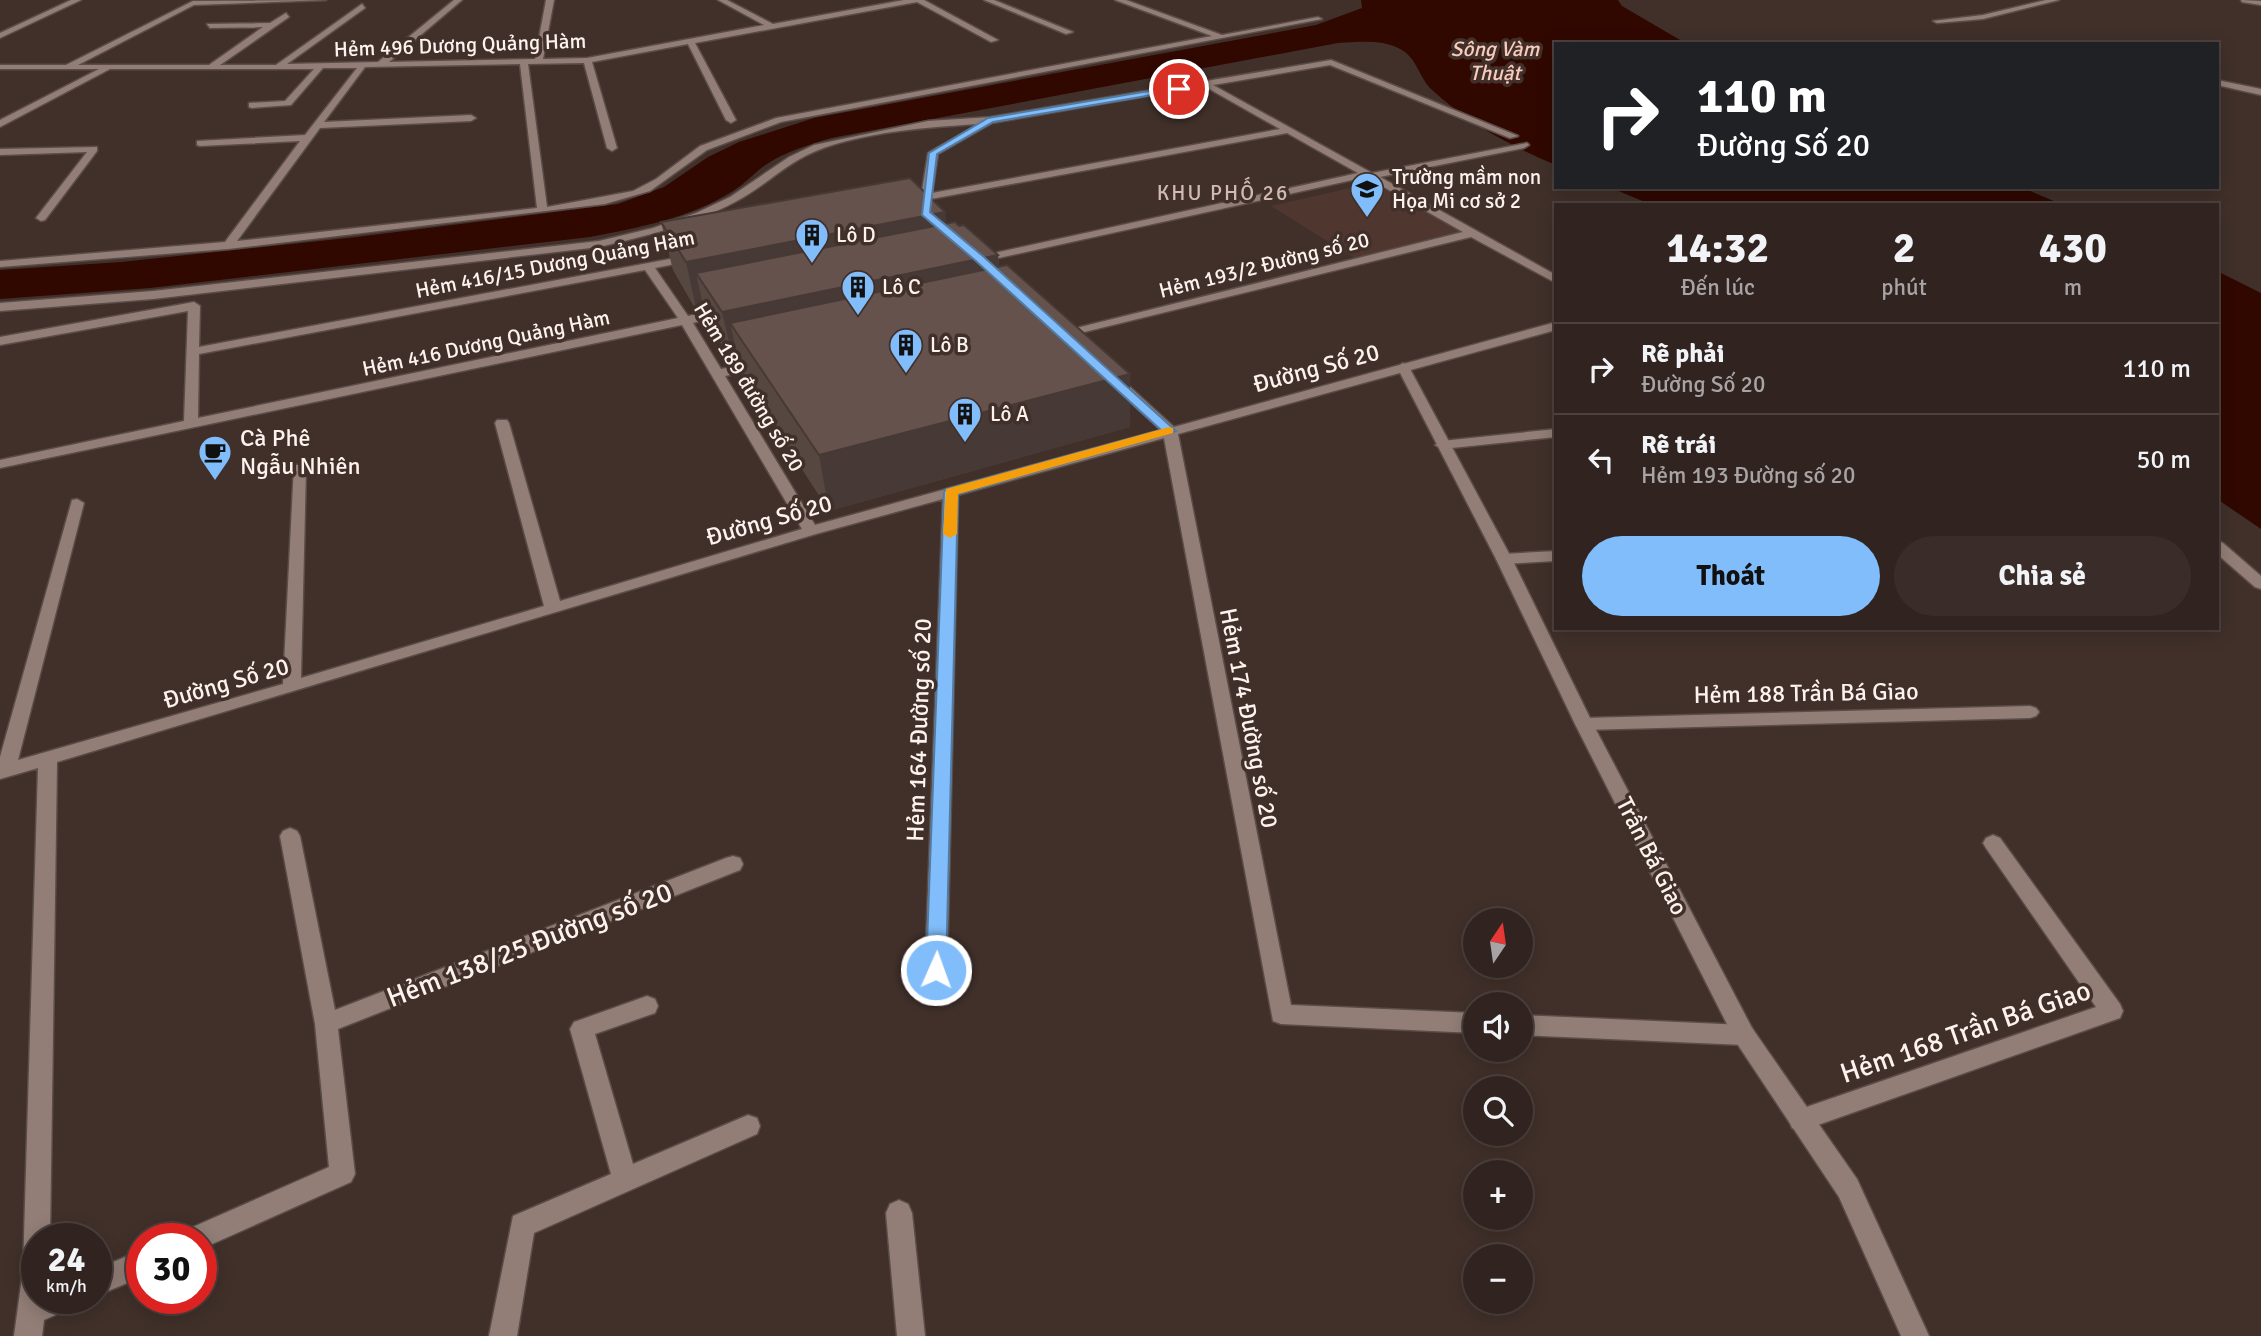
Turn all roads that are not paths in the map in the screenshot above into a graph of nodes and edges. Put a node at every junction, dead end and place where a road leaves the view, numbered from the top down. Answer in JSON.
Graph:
{"nodes":[{"id":1,"x":77,"y":0,"type":"edge"},
{"id":2,"x":322,"y":0,"type":"edge"},
{"id":3,"x":458,"y":0,"type":"edge"},
{"id":4,"x":550,"y":0,"type":"edge"},
{"id":5,"x":722,"y":0,"type":"edge"},
{"id":6,"x":918,"y":0,"type":"edge"},
{"id":7,"x":988,"y":0,"type":"edge"},
{"id":8,"x":1119,"y":0,"type":"edge"},
{"id":9,"x":2055,"y":0,"type":"edge"},
{"id":10,"x":2245,"y":0,"type":"edge"},
{"id":11,"x":2261,"y":3,"type":"edge"},
{"id":12,"x":362,"y":6,"type":"dead end"},
{"id":13,"x":286,"y":15,"type":"dead end"},
{"id":14,"x":1318,"y":19,"type":"dead end"},
{"id":15,"x":1937,"y":21,"type":"dead end"},
{"id":16,"x":273,"y":25,"type":"junction"},
{"id":17,"x":210,"y":26,"type":"dead end"},
{"id":18,"x":773,"y":27,"type":"junction"},
{"id":19,"x":1069,"y":32,"type":"dead end"},
{"id":20,"x":0,"y":36,"type":"edge"},
{"id":21,"x":1221,"y":37,"type":"junction"},
{"id":22,"x":994,"y":40,"type":"dead end"},
{"id":23,"x":691,"y":42,"type":"junction"},
{"id":24,"x":587,"y":60,"type":"junction"},
{"id":25,"x":539,"y":61,"type":"junction"},
{"id":26,"x":524,"y":62,"type":"junction"},
{"id":27,"x":363,"y":65,"type":"junction"},
{"id":28,"x":380,"y":65,"type":"junction"},
{"id":29,"x":321,"y":66,"type":"junction"},
{"id":30,"x":0,"y":67,"type":"edge"},
{"id":31,"x":66,"y":67,"type":"junction"},
{"id":32,"x":109,"y":67,"type":"junction"},
{"id":33,"x":211,"y":67,"type":"junction"},
{"id":34,"x":278,"y":67,"type":"junction"},
{"id":35,"x":2219,"y":82,"type":"edge"},
{"id":36,"x":1206,"y":84,"type":"junction"},
{"id":37,"x":2261,"y":92,"type":"edge"},
{"id":38,"x":253,"y":104,"type":"dead end"},
{"id":39,"x":471,"y":118,"type":"dead end"},
{"id":40,"x":731,"y":120,"type":"dead end"},
{"id":41,"x":991,"y":120,"type":"junction"},
{"id":42,"x":0,"y":124,"type":"edge"},
{"id":43,"x":317,"y":125,"type":"junction"},
{"id":44,"x":1289,"y":130,"type":"junction"},
{"id":45,"x":1513,"y":136,"type":"dead end"},
{"id":46,"x":307,"y":138,"type":"junction"},
{"id":47,"x":200,"y":143,"type":"dead end"},
{"id":48,"x":1524,"y":145,"type":"dead end"},
{"id":49,"x":612,"y":148,"type":"dead end"},
{"id":50,"x":0,"y":152,"type":"edge"},
{"id":51,"x":1370,"y":175,"type":"junction"},
{"id":52,"x":926,"y":197,"type":"junction"},
{"id":53,"x":542,"y":210,"type":"junction"},
{"id":54,"x":912,"y":216,"type":"edge"},
{"id":55,"x":41,"y":218,"type":"dead end"},
{"id":56,"x":1473,"y":233,"type":"junction"},
{"id":57,"x":228,"y":246,"type":"junction"},
{"id":58,"x":701,"y":257,"type":"edge"},
{"id":59,"x":977,"y":261,"type":"edge"},
{"id":60,"x":0,"y":264,"type":"edge"},
{"id":61,"x":648,"y":267,"type":"junction"},
{"id":62,"x":1554,"y":279,"type":"edge"},
{"id":63,"x":0,"y":307,"type":"edge"},
{"id":64,"x":738,"y":309,"type":"edge"},
{"id":65,"x":685,"y":320,"type":"junction"},
{"id":66,"x":1554,"y":327,"type":"edge"},
{"id":67,"x":1064,"y":336,"type":"edge"},
{"id":68,"x":0,"y":341,"type":"edge"},
{"id":69,"x":191,"y":352,"type":"junction"},
{"id":70,"x":772,"y":362,"type":"edge"},
{"id":71,"x":1403,"y":367,"type":"junction"},
{"id":72,"x":1102,"y":370,"type":"edge"},
{"id":73,"x":718,"y":374,"type":"junction"},
{"id":74,"x":502,"y":423,"type":"dead end"},
{"id":75,"x":191,"y":426,"type":"junction"},
{"id":76,"x":1170,"y":431,"type":"junction"},
{"id":77,"x":1554,"y":433,"type":"edge"},
{"id":78,"x":1442,"y":445,"type":"junction"},
{"id":79,"x":0,"y":464,"type":"edge"},
{"id":80,"x":299,"y":468,"type":"dead end"},
{"id":81,"x":951,"y":492,"type":"junction"},
{"id":82,"x":77,"y":503,"type":"dead end"},
{"id":83,"x":811,"y":530,"type":"junction"},
{"id":84,"x":2219,"y":549,"type":"edge"},
{"id":85,"x":1554,"y":556,"type":"edge"},
{"id":86,"x":1504,"y":559,"type":"junction"},
{"id":87,"x":2261,"y":584,"type":"edge"},
{"id":88,"x":553,"y":607,"type":"junction"},
{"id":89,"x":292,"y":687,"type":"junction"},
{"id":90,"x":2030,"y":712,"type":"dead end"},
{"id":91,"x":1584,"y":724,"type":"junction"},
{"id":92,"x":48,"y":758,"type":"junction"},
{"id":93,"x":3,"y":771,"type":"edge"},
{"id":94,"x":290,"y":836,"type":"dead end"},
{"id":95,"x":1993,"y":843,"type":"dead end"},
{"id":96,"x":733,"y":864,"type":"dead end"},
{"id":97,"x":936,"y":970,"type":"dead end"},
{"id":98,"x":647,"y":1006,"type":"dead end"},
{"id":99,"x":1463,"y":1022,"type":"edge"},
{"id":100,"x":326,"y":1024,"type":"junction"},
{"id":101,"x":1533,"y":1026,"type":"edge"},
{"id":102,"x":1744,"y":1035,"type":"junction"},
{"id":103,"x":1801,"y":1120,"type":"junction"},
{"id":104,"x":748,"y":1126,"type":"dead end"},
{"id":105,"x":625,"y":1179,"type":"junction"},
{"id":106,"x":899,"y":1213,"type":"dead end"},
{"id":107,"x":217,"y":1229,"type":"edge"},
{"id":108,"x":29,"y":1324,"type":"edge"},
{"id":109,"x":503,"y":1336,"type":"edge"},
{"id":110,"x":911,"y":1336,"type":"edge"},
{"id":111,"x":1916,"y":1336,"type":"edge"}],
"edges":[{"from":1,"to":20,"type":"street"},
{"from":2,"to":31,"type":"street"},
{"from":3,"to":28,"type":"street"},
{"from":4,"to":25,"type":"street"},
{"from":5,"to":18,"type":"street"},
{"from":6,"to":18,"type":"street","name":"Hẻm 496 Dương Quảng Hàm"},
{"from":6,"to":22,"type":"street"},
{"from":7,"to":19,"type":"street"},
{"from":8,"to":21,"type":"street"},
{"from":9,"to":15,"type":"street"},
{"from":10,"to":11,"type":"street"},
{"from":12,"to":34,"type":"street"},
{"from":13,"to":16,"type":"street"},
{"from":14,"to":21,"type":"street"},
{"from":16,"to":17,"type":"street"},
{"from":16,"to":33,"type":"street"},
{"from":18,"to":23,"type":"street","name":"Hẻm 496 Dương Quảng Hàm"},
{"from":21,"to":53,"type":"street"},
{"from":23,"to":24,"type":"street","name":"Hẻm 496 Dương Quảng Hàm"},
{"from":23,"to":40,"type":"street"},
{"from":24,"to":25,"type":"street","name":"Hẻm 496 Dương Quảng Hàm"},
{"from":24,"to":49,"type":"street"},
{"from":25,"to":26,"type":"street","name":"Hẻm 496 Dương Quảng Hàm"},
{"from":26,"to":28,"type":"street","name":"Hẻm 496 Dương Quảng Hàm"},
{"from":26,"to":53,"type":"street"},
{"from":27,"to":28,"type":"street","name":"Hẻm 496 Dương Quảng Hàm"},
{"from":27,"to":29,"type":"street","name":"Hẻm 496 Dương Quảng Hàm"},
{"from":27,"to":43,"type":"street"},
{"from":29,"to":34,"type":"street","name":"Hẻm 496 Dương Quảng Hàm"},
{"from":29,"to":38,"type":"street"},
{"from":30,"to":31,"type":"street","name":"Hẻm 496 Dương Quảng Hàm"},
{"from":31,"to":32,"type":"street","name":"Hẻm 496 Dương Quảng Hàm"},
{"from":32,"to":33,"type":"street","name":"Hẻm 496 Dương Quảng Hàm"},
{"from":32,"to":42,"type":"street"},
{"from":33,"to":34,"type":"street","name":"Hẻm 496 Dương Quảng Hàm"},
{"from":35,"to":37,"type":"street"},
{"from":36,"to":41,"type":"street"},
{"from":36,"to":44,"type":"street"},
{"from":36,"to":45,"type":"street"},
{"from":39,"to":43,"type":"street"},
{"from":41,"to":52,"type":"street"},
{"from":41,"to":63,"type":"street"},
{"from":43,"to":46,"type":"street"},
{"from":44,"to":51,"type":"street"},
{"from":44,"to":52,"type":"street"},
{"from":46,"to":47,"type":"street"},
{"from":46,"to":57,"type":"street"},
{"from":48,"to":51,"type":"street"},
{"from":50,"to":55,"type":"street"},
{"from":51,"to":56,"type":"street"},
{"from":51,"to":59,"type":"street"},
{"from":52,"to":54,"type":"street"},
{"from":53,"to":57,"type":"street"},
{"from":56,"to":62,"type":"street"},
{"from":56,"to":67,"type":"street","name":"Hẻm 193/2 Đường số 20"},
{"from":57,"to":60,"type":"street"},
{"from":58,"to":61,"type":"street","name":"Hẻm 416/15 Dương Quảng Hàm"},
{"from":61,"to":65,"type":"street","name":"Hẻm 189 đường số 20"},
{"from":61,"to":69,"type":"street","name":"Hẻm 416/15 Dương Quảng Hàm"},
{"from":64,"to":65,"type":"street","name":"Hẻm 416 Dương Quảng Hàm"},
{"from":65,"to":73,"type":"street","name":"Hẻm 189 đường số 20"},
{"from":65,"to":75,"type":"street","name":"Hẻm 416 Dương Quảng Hàm"},
{"from":66,"to":71,"type":"street","name":"Đường Số 20"},
{"from":68,"to":69,"type":"street"},
{"from":69,"to":75,"type":"street"},
{"from":70,"to":73,"type":"street"},
{"from":71,"to":76,"type":"street","name":"Đường Số 20"},
{"from":71,"to":78,"type":"street","name":"Trần Bá Giao"},
{"from":72,"to":76,"type":"street"},
{"from":73,"to":83,"type":"street","name":"Hẻm 189 đường số 20"},
{"from":74,"to":88,"type":"street"},
{"from":75,"to":79,"type":"street","name":"Hẻm 416 Dương Quảng Hàm"},
{"from":76,"to":81,"type":"street","name":"Đường Số 20"},
{"from":76,"to":99,"type":"street","name":"Hẻm 174 Đường số 20"},
{"from":77,"to":78,"type":"street"},
{"from":78,"to":86,"type":"street","name":"Trần Bá Giao"},
{"from":80,"to":89,"type":"street"},
{"from":81,"to":83,"type":"street","name":"Đường Số 20"},
{"from":81,"to":97,"type":"street","name":"Hẻm 164 Đường số 20"},
{"from":82,"to":93,"type":"street"},
{"from":83,"to":88,"type":"street","name":"Đường Số 20"},
{"from":84,"to":87,"type":"street"},
{"from":85,"to":86,"type":"street"},
{"from":86,"to":91,"type":"street","name":"Trần Bá Giao"},
{"from":88,"to":89,"type":"street","name":"Đường Số 20"},
{"from":89,"to":92,"type":"street","name":"Đường Số 20"},
{"from":90,"to":91,"type":"street","name":"Hẻm 188 Trần Bá Giao"},
{"from":91,"to":102,"type":"street","name":"Trần Bá Giao"},
{"from":92,"to":93,"type":"street","name":"Đường Số 20"},
{"from":92,"to":108,"type":"street"},
{"from":94,"to":100,"type":"street"},
{"from":95,"to":103,"type":"street","name":"Hẻm 168 Trần Bá Giao"},
{"from":96,"to":100,"type":"street","name":"Hẻm 138/25 Đường số 20"},
{"from":98,"to":105,"type":"street"},
{"from":100,"to":107,"type":"street"},
{"from":101,"to":102,"type":"street"},
{"from":102,"to":103,"type":"street","name":"Trần Bá Giao"},
{"from":103,"to":111,"type":"street","name":"Trần Bá Giao"},
{"from":104,"to":105,"type":"street"},
{"from":105,"to":109,"type":"street"},
{"from":106,"to":110,"type":"street"}]}
